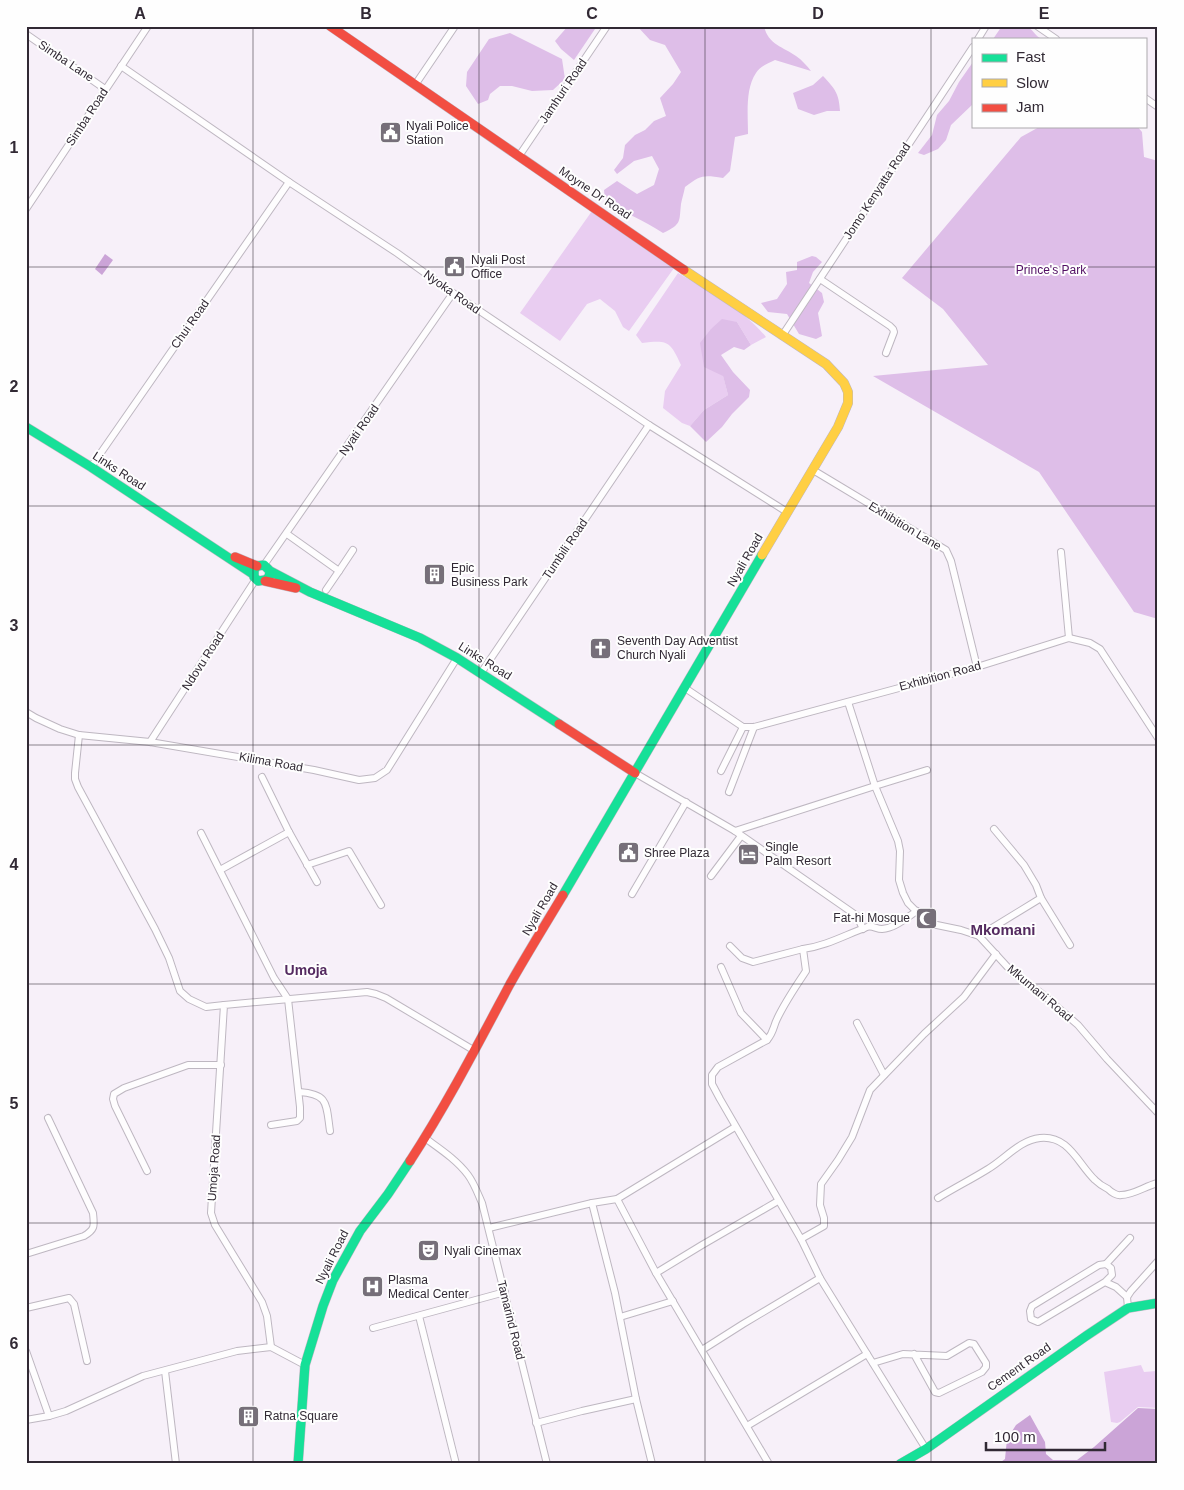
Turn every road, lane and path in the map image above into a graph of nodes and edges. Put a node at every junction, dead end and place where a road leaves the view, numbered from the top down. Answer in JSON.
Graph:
{"nodes":[{"id":1,"x":148,"y":26,"type":"edge"},
{"id":2,"x":330,"y":26,"type":"edge"},
{"id":3,"x":454,"y":26,"type":"edge"},
{"id":4,"x":607,"y":26,"type":"edge"},
{"id":5,"x":986,"y":26,"type":"edge"},
{"id":6,"x":1037,"y":26,"type":"edge"},
{"id":7,"x":26,"y":34,"type":"edge"},
{"id":8,"x":979,"y":38,"type":"edge"},
{"id":9,"x":1055,"y":38,"type":"edge"},
{"id":10,"x":972,"y":49,"type":"edge"},
{"id":11,"x":122,"y":66,"type":"junction"},
{"id":12,"x":415,"y":85,"type":"junction"},
{"id":13,"x":105,"y":89,"type":"junction"},
{"id":14,"x":1146,"y":99,"type":"edge"},
{"id":15,"x":1158,"y":107,"type":"edge"},
{"id":16,"x":519,"y":156,"type":"junction"},
{"id":17,"x":289,"y":182,"type":"junction"},
{"id":18,"x":26,"y":209,"type":"edge"},
{"id":19,"x":820,"y":279,"type":"junction"},
{"id":20,"x":453,"y":294,"type":"junction"},
{"id":21,"x":782,"y":336,"type":"junction"},
{"id":22,"x":886,"y":352,"type":"dead end"},
{"id":23,"x":844,"y":382,"type":"joint"},
{"id":24,"x":649,"y":425,"type":"junction"},
{"id":25,"x":26,"y":427,"type":"edge"},
{"id":26,"x":91,"y":467,"type":"junction"},
{"id":27,"x":813,"y":470,"type":"junction"},
{"id":28,"x":787,"y":512,"type":"junction"},
{"id":29,"x":287,"y":534,"type":"junction"},
{"id":30,"x":353,"y":550,"type":"dead end"},
{"id":31,"x":1061,"y":552,"type":"dead end"},
{"id":32,"x":339,"y":571,"type":"junction"},
{"id":33,"x":261,"y":573,"type":"junction"},
{"id":34,"x":326,"y":590,"type":"dead end"},
{"id":35,"x":1069,"y":638,"type":"junction"},
{"id":36,"x":457,"y":658,"type":"junction"},
{"id":37,"x":977,"y":667,"type":"junction"},
{"id":38,"x":481,"y":673,"type":"junction"},
{"id":39,"x":685,"y":688,"type":"junction"},
{"id":40,"x":848,"y":702,"type":"junction"},
{"id":41,"x":26,"y":712,"type":"edge"},
{"id":42,"x":743,"y":727,"type":"junction"},
{"id":43,"x":754,"y":728,"type":"junction"},
{"id":44,"x":80,"y":735,"type":"junction"},
{"id":45,"x":1158,"y":738,"type":"edge"},
{"id":46,"x":150,"y":742,"type":"junction"},
{"id":47,"x":927,"y":770,"type":"dead end"},
{"id":48,"x":721,"y":771,"type":"dead end"},
{"id":49,"x":635,"y":772,"type":"junction"},
{"id":50,"x":262,"y":777,"type":"dead end"},
{"id":51,"x":875,"y":786,"type":"junction"},
{"id":52,"x":729,"y":792,"type":"dead end"},
{"id":53,"x":686,"y":802,"type":"junction"},
{"id":54,"x":994,"y":829,"type":"dead end"},
{"id":55,"x":735,"y":831,"type":"junction"},
{"id":56,"x":289,"y":832,"type":"junction"},
{"id":57,"x":201,"y":833,"type":"dead end"},
{"id":58,"x":741,"y":836,"type":"junction"},
{"id":59,"x":307,"y":865,"type":"junction"},
{"id":60,"x":220,"y":870,"type":"junction"},
{"id":61,"x":711,"y":876,"type":"dead end"},
{"id":62,"x":317,"y":882,"type":"dead end"},
{"id":63,"x":632,"y":894,"type":"dead end"},
{"id":64,"x":1042,"y":898,"type":"junction"},
{"id":65,"x":381,"y":905,"type":"dead end"},
{"id":66,"x":917,"y":911,"type":"junction"},
{"id":67,"x":863,"y":928,"type":"junction"},
{"id":68,"x":979,"y":936,"type":"junction"},
{"id":69,"x":1070,"y":945,"type":"dead end"},
{"id":70,"x":730,"y":946,"type":"dead end"},
{"id":71,"x":803,"y":948,"type":"junction"},
{"id":72,"x":996,"y":954,"type":"junction"},
{"id":73,"x":721,"y":967,"type":"dead end"},
{"id":74,"x":288,"y":998,"type":"junction"},
{"id":75,"x":224,"y":1005,"type":"junction"},
{"id":76,"x":858,"y":1023,"type":"dead end"},
{"id":77,"x":767,"y":1040,"type":"junction"},
{"id":78,"x":475,"y":1051,"type":"junction"},
{"id":79,"x":222,"y":1065,"type":"junction"},
{"id":80,"x":884,"y":1075,"type":"junction"},
{"id":81,"x":298,"y":1092,"type":"junction"},
{"id":82,"x":1158,"y":1113,"type":"edge"},
{"id":83,"x":48,"y":1118,"type":"dead end"},
{"id":84,"x":271,"y":1125,"type":"dead end"},
{"id":85,"x":736,"y":1127,"type":"junction"},
{"id":86,"x":330,"y":1131,"type":"dead end"},
{"id":87,"x":425,"y":1138,"type":"junction"},
{"id":88,"x":146,"y":1171,"type":"dead end"},
{"id":89,"x":1158,"y":1183,"type":"edge"},
{"id":90,"x":938,"y":1198,"type":"dead end"},
{"id":91,"x":617,"y":1199,"type":"junction"},
{"id":92,"x":778,"y":1201,"type":"junction"},
{"id":93,"x":592,"y":1203,"type":"junction"},
{"id":94,"x":489,"y":1228,"type":"junction"},
{"id":95,"x":1130,"y":1238,"type":"dead end"},
{"id":96,"x":800,"y":1239,"type":"junction"},
{"id":97,"x":26,"y":1254,"type":"edge"},
{"id":98,"x":1158,"y":1262,"type":"edge"},
{"id":99,"x":1106,"y":1264,"type":"junction"},
{"id":100,"x":656,"y":1273,"type":"junction"},
{"id":101,"x":820,"y":1278,"type":"junction"},
{"id":102,"x":1105,"y":1282,"type":"junction"},
{"id":103,"x":505,"y":1292,"type":"junction"},
{"id":104,"x":1128,"y":1297,"type":"junction"},
{"id":105,"x":673,"y":1301,"type":"junction"},
{"id":106,"x":1158,"y":1303,"type":"edge"},
{"id":107,"x":26,"y":1308,"type":"edge"},
{"id":108,"x":1128,"y":1308,"type":"junction"},
{"id":109,"x":419,"y":1316,"type":"junction"},
{"id":110,"x":620,"y":1317,"type":"junction"},
{"id":111,"x":373,"y":1328,"type":"dead end"},
{"id":112,"x":270,"y":1347,"type":"junction"},
{"id":113,"x":702,"y":1350,"type":"junction"},
{"id":114,"x":26,"y":1351,"type":"edge"},
{"id":115,"x":867,"y":1354,"type":"junction"},
{"id":116,"x":914,"y":1354,"type":"junction"},
{"id":117,"x":87,"y":1360,"type":"dead end"},
{"id":118,"x":873,"y":1363,"type":"junction"},
{"id":119,"x":305,"y":1365,"type":"junction"},
{"id":120,"x":166,"y":1371,"type":"junction"},
{"id":121,"x":636,"y":1398,"type":"junction"},
{"id":122,"x":49,"y":1416,"type":"junction"},
{"id":123,"x":26,"y":1420,"type":"edge"},
{"id":124,"x":536,"y":1423,"type":"junction"},
{"id":125,"x":747,"y":1426,"type":"junction"},
{"id":126,"x":926,"y":1449,"type":"junction"},
{"id":127,"x":176,"y":1464,"type":"edge"},
{"id":128,"x":298,"y":1464,"type":"edge"},
{"id":129,"x":456,"y":1464,"type":"edge"},
{"id":130,"x":547,"y":1464,"type":"edge"},
{"id":131,"x":652,"y":1464,"type":"edge"},
{"id":132,"x":769,"y":1464,"type":"edge"},
{"id":133,"x":900,"y":1464,"type":"edge"}],
"edges":[{"from":1,"to":11,"type":"street","name":"Simba Road"},
{"from":2,"to":12,"type":"main road","name":"Moyne Dr Road"},
{"from":3,"to":12,"type":"street"},
{"from":4,"to":16,"type":"street","name":"Jamhuri Road"},
{"from":5,"to":8,"type":"street"},
{"from":6,"to":9,"type":"street"},
{"from":7,"to":13,"type":"street","name":"Simba Lane"},
{"from":10,"to":19,"type":"street","name":"Jomo Kenyatta Road"},
{"from":11,"to":13,"type":"street","name":"Simba Road"},
{"from":11,"to":17,"type":"street","name":"Nyoka Road"},
{"from":12,"to":16,"type":"main road","name":"Moyne Dr Road"},
{"from":13,"to":18,"type":"street","name":"Simba Road"},
{"from":14,"to":15,"type":"street"},
{"from":16,"to":21,"type":"main road","name":"Moyne Dr Road"},
{"from":17,"to":20,"type":"street","name":"Nyoka Road"},
{"from":17,"to":26,"type":"street","name":"Chui Road"},
{"from":19,"to":21,"type":"street","name":"Jomo Kenyatta Road"},
{"from":19,"to":22,"type":"street"},
{"from":20,"to":24,"type":"street","name":"Nyoka Road"},
{"from":20,"to":29,"type":"street","name":"Nyati Road"},
{"from":21,"to":23,"type":"main road","name":"Moyne Dr Road"},
{"from":23,"to":27,"type":"main road","name":"Nyali Road"},
{"from":24,"to":28,"type":"street","name":"Nyoka Road"},
{"from":24,"to":38,"type":"street","name":"Tumbili Road"},
{"from":25,"to":26,"type":"main road","name":"Links Road"},
{"from":26,"to":33,"type":"main road","name":"Links Road"},
{"from":27,"to":28,"type":"main road","name":"Nyali Road"},
{"from":27,"to":37,"type":"street","name":"Exhibition Lane"},
{"from":28,"to":39,"type":"main road","name":"Nyali Road"},
{"from":29,"to":32,"type":"street"},
{"from":29,"to":33,"type":"street","name":"Nyati Road"},
{"from":30,"to":32,"type":"street"},
{"from":31,"to":35,"type":"street"},
{"from":32,"to":34,"type":"street"},
{"from":33,"to":36,"type":"main road","name":"Links Road"},
{"from":33,"to":46,"type":"street","name":"Ndovu Road"},
{"from":35,"to":37,"type":"street","name":"Exhibition Road"},
{"from":35,"to":45,"type":"street"},
{"from":36,"to":38,"type":"main road","name":"Links Road"},
{"from":36,"to":46,"type":"street","name":"Kilima Road"},
{"from":37,"to":40,"type":"street","name":"Exhibition Road"},
{"from":38,"to":49,"type":"main road","name":"Links Road"},
{"from":39,"to":42,"type":"street","name":"Exhibition Road"},
{"from":39,"to":49,"type":"main road","name":"Nyali Road"},
{"from":40,"to":43,"type":"street","name":"Exhibition Road"},
{"from":40,"to":51,"type":"street","name":"Mkumani Road"},
{"from":41,"to":44,"type":"street","name":"Kilima Road"},
{"from":42,"to":43,"type":"street","name":"Exhibition Road"},
{"from":42,"to":48,"type":"street"},
{"from":43,"to":52,"type":"street"},
{"from":44,"to":46,"type":"street","name":"Kilima Road"},
{"from":44,"to":75,"type":"street"},
{"from":47,"to":51,"type":"street"},
{"from":49,"to":53,"type":"street"},
{"from":49,"to":78,"type":"main road","name":"Nyali Road"},
{"from":50,"to":56,"type":"street"},
{"from":51,"to":55,"type":"street"},
{"from":51,"to":66,"type":"street","name":"Mkumani Road"},
{"from":53,"to":55,"type":"street"},
{"from":53,"to":63,"type":"street"},
{"from":54,"to":64,"type":"street"},
{"from":55,"to":58,"type":"street"},
{"from":56,"to":59,"type":"street"},
{"from":56,"to":60,"type":"street"},
{"from":57,"to":60,"type":"street"},
{"from":58,"to":61,"type":"street"},
{"from":58,"to":67,"type":"street"},
{"from":59,"to":62,"type":"street"},
{"from":59,"to":65,"type":"street"},
{"from":60,"to":74,"type":"street"},
{"from":64,"to":68,"type":"street"},
{"from":64,"to":69,"type":"street"},
{"from":66,"to":67,"type":"street"},
{"from":66,"to":68,"type":"street","name":"Mkumani Road"},
{"from":67,"to":71,"type":"street"},
{"from":68,"to":72,"type":"street","name":"Mkumani Road"},
{"from":70,"to":71,"type":"street"},
{"from":71,"to":77,"type":"street"},
{"from":72,"to":80,"type":"street"},
{"from":72,"to":82,"type":"street","name":"Mkumani Road"},
{"from":73,"to":77,"type":"street"},
{"from":74,"to":75,"type":"street"},
{"from":74,"to":78,"type":"street"},
{"from":74,"to":81,"type":"street"},
{"from":75,"to":79,"type":"street","name":"Umoja Road"},
{"from":76,"to":80,"type":"street"},
{"from":77,"to":85,"type":"street"},
{"from":78,"to":87,"type":"main road","name":"Nyali Road"},
{"from":79,"to":88,"type":"street"},
{"from":79,"to":112,"type":"street","name":"Umoja Road"},
{"from":80,"to":96,"type":"street"},
{"from":81,"to":84,"type":"street"},
{"from":81,"to":86,"type":"street"},
{"from":83,"to":97,"type":"street"},
{"from":85,"to":91,"type":"street"},
{"from":85,"to":92,"type":"street"},
{"from":87,"to":94,"type":"street","name":"Tamarind Road"},
{"from":87,"to":119,"type":"main road","name":"Nyali Road"},
{"from":89,"to":90,"type":"street"},
{"from":91,"to":93,"type":"street"},
{"from":91,"to":100,"type":"street"},
{"from":92,"to":96,"type":"street"},
{"from":92,"to":100,"type":"street"},
{"from":93,"to":94,"type":"street"},
{"from":93,"to":110,"type":"street"},
{"from":94,"to":103,"type":"street","name":"Tamarind Road"},
{"from":95,"to":99,"type":"street"},
{"from":96,"to":101,"type":"street"},
{"from":98,"to":104,"type":"street"},
{"from":99,"to":102,"type":"street"},
{"from":99,"to":102,"type":"street"},
{"from":100,"to":105,"type":"street"},
{"from":101,"to":113,"type":"street"},
{"from":101,"to":115,"type":"street"},
{"from":102,"to":104,"type":"street"},
{"from":103,"to":109,"type":"street"},
{"from":103,"to":124,"type":"street","name":"Tamarind Road"},
{"from":104,"to":108,"type":"street"},
{"from":105,"to":110,"type":"street"},
{"from":105,"to":113,"type":"street"},
{"from":106,"to":108,"type":"main road","name":"Cement Road"},
{"from":107,"to":117,"type":"street"},
{"from":108,"to":126,"type":"main road","name":"Cement Road"},
{"from":109,"to":111,"type":"street"},
{"from":109,"to":129,"type":"street"},
{"from":110,"to":121,"type":"street"},
{"from":112,"to":119,"type":"street"},
{"from":112,"to":120,"type":"street"},
{"from":113,"to":125,"type":"street"},
{"from":114,"to":122,"type":"street"},
{"from":115,"to":118,"type":"street"},
{"from":115,"to":125,"type":"street"},
{"from":116,"to":116,"type":"street"},
{"from":116,"to":118,"type":"street"},
{"from":118,"to":126,"type":"street"},
{"from":119,"to":128,"type":"main road","name":"Nyali Road"},
{"from":120,"to":122,"type":"street"},
{"from":120,"to":127,"type":"street"},
{"from":121,"to":124,"type":"street"},
{"from":121,"to":131,"type":"street"},
{"from":122,"to":123,"type":"street"},
{"from":124,"to":130,"type":"street","name":"Tamarind Road"},
{"from":125,"to":132,"type":"street"},
{"from":126,"to":133,"type":"main road","name":"Cement Road"}]}
